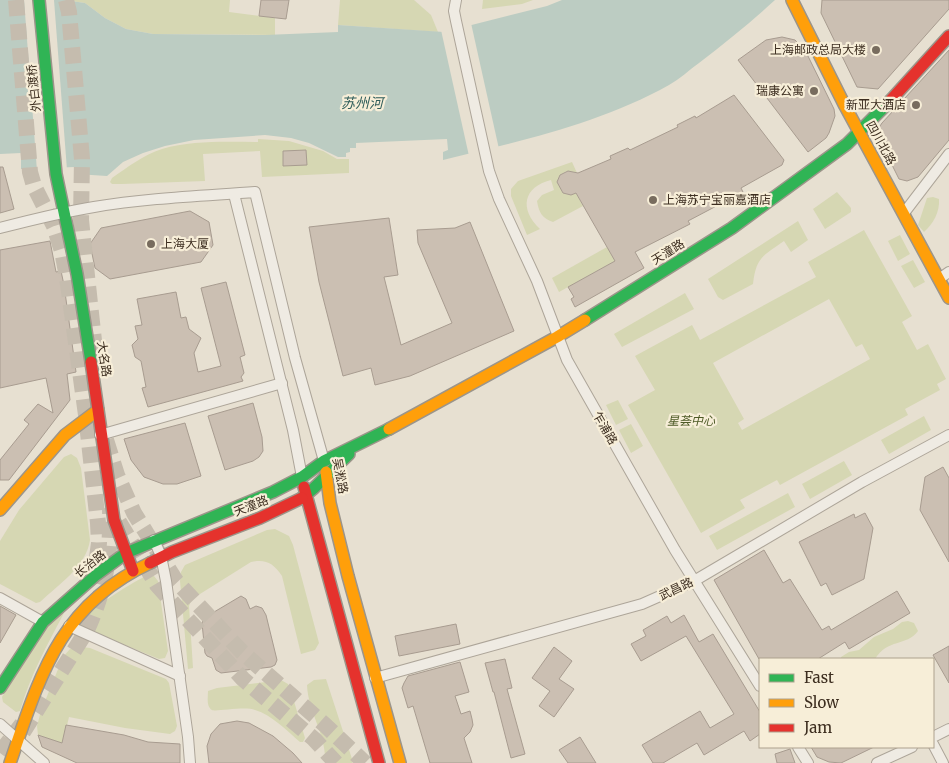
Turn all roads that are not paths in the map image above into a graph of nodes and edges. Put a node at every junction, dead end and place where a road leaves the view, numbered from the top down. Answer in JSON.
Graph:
{"nodes":[{"id":1,"x":39,"y":0,"type":"edge"},
{"id":2,"x":456,"y":0,"type":"edge"},
{"id":3,"x":792,"y":0,"type":"edge"},
{"id":4,"x":949,"y":36,"type":"edge"},
{"id":5,"x":860,"y":132,"type":"junction"},
{"id":6,"x":949,"y":154,"type":"edge"},
{"id":7,"x":56,"y":174,"type":"joint"},
{"id":8,"x":234,"y":194,"type":"junction"},
{"id":9,"x":64,"y":212,"type":"junction"},
{"id":10,"x":904,"y":214,"type":"junction"},
{"id":11,"x":0,"y":228,"type":"edge"},
{"id":12,"x":944,"y":276,"type":"edge"},
{"id":13,"x":949,"y":298,"type":"edge"},
{"id":14,"x":558,"y":337,"type":"junction"},
{"id":15,"x":282,"y":383,"type":"junction"},
{"id":16,"x":98,"y":410,"type":"junction"},
{"id":17,"x":100,"y":435,"type":"junction"},
{"id":18,"x":949,"y":435,"type":"edge"},
{"id":19,"x":364,"y":442,"type":"junction"},
{"id":20,"x":324,"y":461,"type":"junction"},
{"id":21,"x":302,"y":477,"type":"junction"},
{"id":22,"x":327,"y":477,"type":"junction"},
{"id":23,"x":306,"y":494,"type":"junction"},
{"id":24,"x":1,"y":504,"type":"edge"},
{"id":25,"x":154,"y":540,"type":"junction"},
{"id":26,"x":126,"y":553,"type":"junction"},
{"id":27,"x":161,"y":556,"type":"junction"},
{"id":28,"x":133,"y":570,"type":"junction"},
{"id":29,"x":694,"y":581,"type":"junction"},
{"id":30,"x":0,"y":598,"type":"edge"},
{"id":31,"x":43,"y":622,"type":"junction"},
{"id":32,"x":69,"y":626,"type":"junction"},
{"id":33,"x":180,"y":676,"type":"junction"},
{"id":34,"x":375,"y":678,"type":"junction"},
{"id":35,"x":759,"y":684,"type":"edge"},
{"id":36,"x":0,"y":688,"type":"edge"},
{"id":37,"x":0,"y":724,"type":"edge"},
{"id":38,"x":949,"y":729,"type":"edge"},
{"id":39,"x":934,"y":736,"type":"edge"},
{"id":40,"x":18,"y":740,"type":"junction"},
{"id":41,"x":934,"y":746,"type":"edge"},
{"id":42,"x":799,"y":748,"type":"edge"},
{"id":43,"x":910,"y":748,"type":"edge"},
{"id":44,"x":10,"y":763,"type":"edge"},
{"id":45,"x":44,"y":763,"type":"edge"},
{"id":46,"x":190,"y":763,"type":"edge"},
{"id":47,"x":379,"y":763,"type":"edge"},
{"id":48,"x":400,"y":763,"type":"edge"},
{"id":49,"x":808,"y":763,"type":"edge"},
{"id":50,"x":877,"y":763,"type":"edge"},
{"id":51,"x":943,"y":763,"type":"edge"}],
"edges":[{"from":1,"to":7,"type":"main road","name":"外白渡桥"},
{"from":2,"to":14,"type":"street","name":"乍浦路"},
{"from":3,"to":5,"type":"main road","name":"四川北路"},
{"from":4,"to":5,"type":"main road","name":"天潼路"},
{"from":5,"to":10,"type":"main road","name":"四川北路"},
{"from":5,"to":14,"type":"main road","name":"天潼路"},
{"from":6,"to":10,"type":"street"},
{"from":7,"to":9,"type":"main road","name":"大名路"},
{"from":8,"to":9,"type":"street"},
{"from":8,"to":15,"type":"street"},
{"from":8,"to":20,"type":"street","name":"吴淞路"},
{"from":9,"to":11,"type":"street"},
{"from":9,"to":16,"type":"main road","name":"大名路"},
{"from":10,"to":12,"type":"main road","name":"四川北路"},
{"from":12,"to":13,"type":"main road","name":"四川北路"},
{"from":14,"to":19,"type":"main road","name":"天潼路"},
{"from":14,"to":29,"type":"street","name":"乍浦路"},
{"from":15,"to":17,"type":"street"},
{"from":15,"to":21,"type":"street"},
{"from":16,"to":17,"type":"main road","name":"长治路"},
{"from":16,"to":24,"type":"main road"},
{"from":17,"to":26,"type":"main road","name":"长治路"},
{"from":18,"to":29,"type":"street","name":"武昌路"},
{"from":19,"to":20,"type":"main road","name":"天潼路"},
{"from":19,"to":22,"type":"main road","name":"天潼路"},
{"from":20,"to":21,"type":"main road","name":"天潼路"},
{"from":20,"to":22,"type":"main road","name":"吴淞路"},
{"from":21,"to":23,"type":"main road"},
{"from":21,"to":25,"type":"main road","name":"天潼路"},
{"from":22,"to":23,"type":"main road","name":"天潼路"},
{"from":22,"to":34,"type":"main road","name":"吴淞路"},
{"from":23,"to":27,"type":"main road","name":"天潼路"},
{"from":23,"to":47,"type":"main road"},
{"from":25,"to":26,"type":"main road","name":"天潼路"},
{"from":25,"to":27,"type":"street"},
{"from":26,"to":28,"type":"main road"},
{"from":26,"to":31,"type":"main road","name":"长治路"},
{"from":27,"to":28,"type":"main road","name":"天潼路"},
{"from":27,"to":33,"type":"street"},
{"from":28,"to":32,"type":"main road"},
{"from":29,"to":34,"type":"street","name":"武昌路"},
{"from":29,"to":35,"type":"street","name":"乍浦路"},
{"from":30,"to":31,"type":"street"},
{"from":31,"to":36,"type":"main road","name":"长治路"},
{"from":32,"to":33,"type":"street"},
{"from":32,"to":40,"type":"main road"},
{"from":33,"to":46,"type":"street"},
{"from":34,"to":48,"type":"main road","name":"吴淞路"},
{"from":37,"to":40,"type":"street"},
{"from":38,"to":39,"type":"street"},
{"from":40,"to":44,"type":"main road"},
{"from":40,"to":45,"type":"street"},
{"from":41,"to":51,"type":"street"},
{"from":42,"to":49,"type":"street"},
{"from":43,"to":50,"type":"street"}]}
